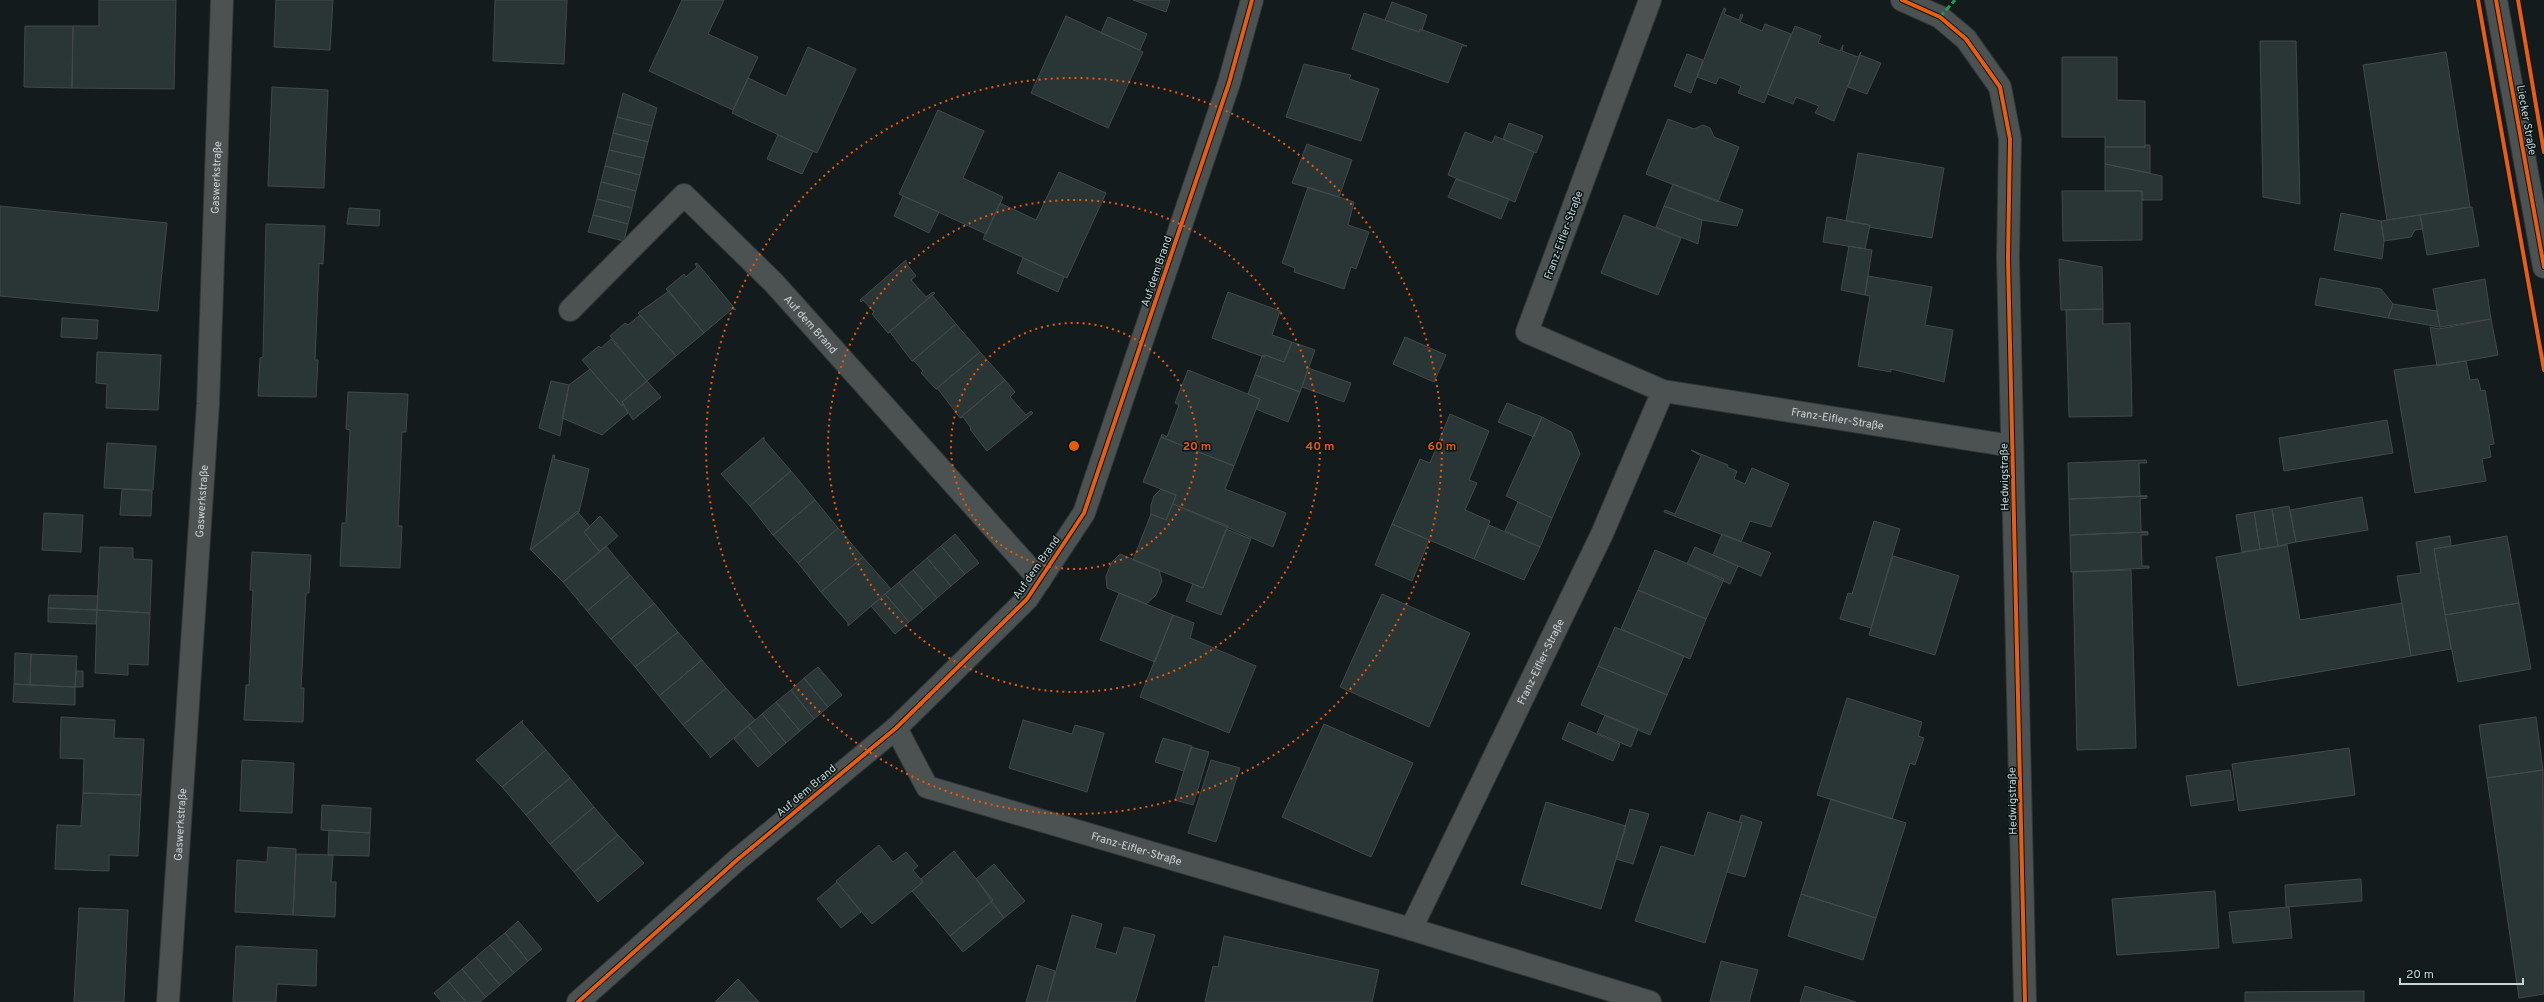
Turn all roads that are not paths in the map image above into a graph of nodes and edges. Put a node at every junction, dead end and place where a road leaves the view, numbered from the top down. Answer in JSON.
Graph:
{"nodes":[{"id":1,"x":222,"y":0,"type":"edge"},
{"id":2,"x":1252,"y":0,"type":"edge"},
{"id":3,"x":1650,"y":0,"type":"edge"},
{"id":4,"x":1902,"y":0,"type":"edge"},
{"id":5,"x":2496,"y":0,"type":"edge"},
{"id":6,"x":2544,"y":267,"type":"edge"},
{"id":7,"x":570,"y":310,"type":"dead end"},
{"id":8,"x":1663,"y":391,"type":"junction"},
{"id":9,"x":2012,"y":446,"type":"junction"},
{"id":10,"x":1040,"y":580,"type":"junction"},
{"id":11,"x":896,"y":728,"type":"junction"},
{"id":12,"x":1411,"y":929,"type":"junction"},
{"id":13,"x":587,"y":999,"type":"edge"},
{"id":14,"x":168,"y":1002,"type":"edge"},
{"id":15,"x":1650,"y":1002,"type":"edge"},
{"id":16,"x":2025,"y":1002,"type":"edge"}],
"edges":[{"from":1,"to":14,"type":"street","name":"Gaswerkstraße"},
{"from":2,"to":10,"type":"street","name":"Auf dem Brand"},
{"from":3,"to":8,"type":"street","name":"Franz-Eifler-Straße"},
{"from":4,"to":9,"type":"street","name":"Hedwigstraße"},
{"from":5,"to":6,"type":"street","name":"Liecker Straße"},
{"from":7,"to":10,"type":"street","name":"Auf dem Brand"},
{"from":8,"to":9,"type":"street","name":"Franz-Eifler-Straße"},
{"from":8,"to":12,"type":"street","name":"Franz-Eifler-Straße"},
{"from":9,"to":16,"type":"street","name":"Hedwigstraße"},
{"from":10,"to":11,"type":"street","name":"Auf dem Brand"},
{"from":11,"to":12,"type":"street","name":"Franz-Eifler-Straße"},
{"from":11,"to":13,"type":"street","name":"Auf dem Brand"},
{"from":12,"to":15,"type":"street","name":"Franz-Eifler-Straße"}]}
